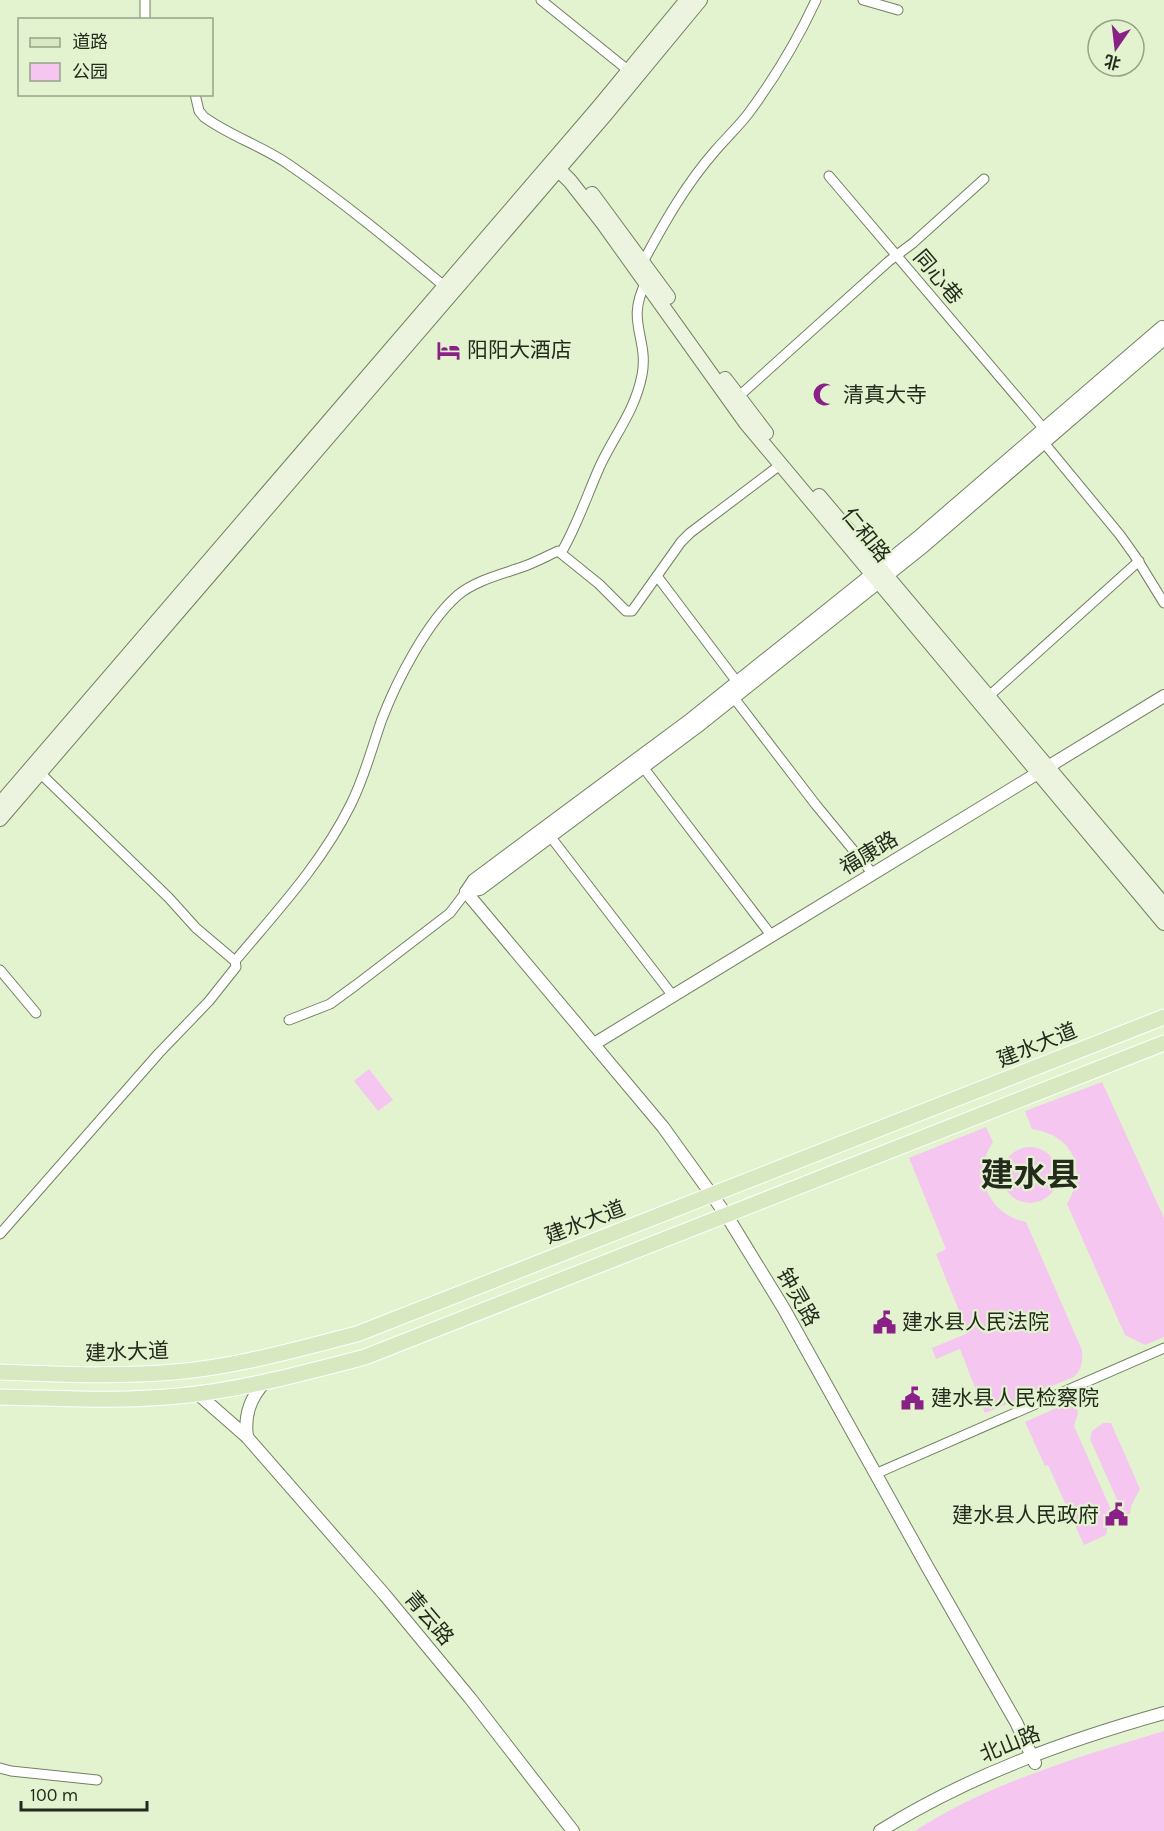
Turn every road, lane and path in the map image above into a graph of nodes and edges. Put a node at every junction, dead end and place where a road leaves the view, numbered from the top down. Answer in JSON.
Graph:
{"nodes":[{"id":1,"x":145,"y":0,"type":"edge"},
{"id":2,"x":541,"y":0,"type":"edge"},
{"id":3,"x":687,"y":0,"type":"edge"},
{"id":4,"x":700,"y":0,"type":"edge"},
{"id":5,"x":816,"y":0,"type":"edge"},
{"id":6,"x":863,"y":0,"type":"edge"},
{"id":7,"x":898,"y":10,"type":"dead end"},
{"id":8,"x":145,"y":18,"type":"edge"},
{"id":9,"x":632,"y":74,"type":"junction"},
{"id":10,"x":195,"y":96,"type":"edge"},
{"id":11,"x":558,"y":161,"type":"junction"},
{"id":12,"x":829,"y":176,"type":"dead end"},
{"id":13,"x":984,"y":179,"type":"dead end"},
{"id":14,"x":897,"y":255,"type":"junction"},
{"id":15,"x":643,"y":262,"type":"junction"},
{"id":16,"x":646,"y":282,"type":"junction"},
{"id":17,"x":444,"y":286,"type":"junction"},
{"id":18,"x":1163,"y":333,"type":"edge"},
{"id":19,"x":738,"y":397,"type":"junction"},
{"id":20,"x":1042,"y":435,"type":"junction"},
{"id":21,"x":780,"y":465,"type":"junction"},
{"id":22,"x":561,"y":553,"type":"junction"},
{"id":23,"x":1139,"y":561,"type":"junction"},
{"id":24,"x":879,"y":575,"type":"junction"},
{"id":25,"x":657,"y":576,"type":"junction"},
{"id":26,"x":1164,"y":603,"type":"edge"},
{"id":27,"x":130,"y":660,"type":"junction"},
{"id":28,"x":737,"y":682,"type":"junction"},
{"id":29,"x":989,"y":696,"type":"junction"},
{"id":30,"x":1164,"y":696,"type":"edge"},
{"id":31,"x":734,"y":698,"type":"junction"},
{"id":32,"x":643,"y":767,"type":"junction"},
{"id":33,"x":1043,"y":769,"type":"junction"},
{"id":34,"x":39,"y":773,"type":"junction"},
{"id":35,"x":0,"y":804,"type":"edge"},
{"id":36,"x":0,"y":819,"type":"edge"},
{"id":37,"x":550,"y":836,"type":"junction"},
{"id":38,"x":873,"y":874,"type":"junction"},
{"id":39,"x":466,"y":892,"type":"junction"},
{"id":40,"x":1164,"y":905,"type":"edge"},
{"id":41,"x":1164,"y":923,"type":"edge"},
{"id":42,"x":771,"y":935,"type":"junction"},
{"id":43,"x":235,"y":961,"type":"junction"},
{"id":44,"x":0,"y":970,"type":"edge"},
{"id":45,"x":673,"y":996,"type":"junction"},
{"id":46,"x":36,"y":1013,"type":"dead end"},
{"id":47,"x":1164,"y":1017,"type":"edge"},
{"id":48,"x":289,"y":1020,"type":"dead end"},
{"id":49,"x":1164,"y":1043,"type":"edge"},
{"id":50,"x":594,"y":1044,"type":"junction"},
{"id":51,"x":713,"y":1195,"type":"junction"},
{"id":52,"x":726,"y":1216,"type":"junction"},
{"id":53,"x":0,"y":1234,"type":"edge"},
{"id":54,"x":1164,"y":1348,"type":"edge"},
{"id":55,"x":0,"y":1372,"type":"edge"},
{"id":56,"x":265,"y":1382,"type":"junction"},
{"id":57,"x":198,"y":1394,"type":"junction"},
{"id":58,"x":0,"y":1397,"type":"edge"},
{"id":59,"x":247,"y":1437,"type":"junction"},
{"id":60,"x":875,"y":1474,"type":"junction"},
{"id":61,"x":1164,"y":1713,"type":"edge"},
{"id":62,"x":1164,"y":1721,"type":"edge"},
{"id":63,"x":1033,"y":1759,"type":"junction"},
{"id":64,"x":0,"y":1768,"type":"edge"},
{"id":65,"x":97,"y":1780,"type":"dead end"},
{"id":66,"x":573,"y":1831,"type":"edge"},
{"id":67,"x":880,"y":1831,"type":"edge"},
{"id":68,"x":895,"y":1831,"type":"edge"}],
"edges":[{"from":1,"to":8,"type":"street"},
{"from":2,"to":9,"type":"street"},
{"from":3,"to":9,"type":"main road"},
{"from":4,"to":9,"type":"main road"},
{"from":5,"to":15,"type":"street"},
{"from":6,"to":7,"type":"street"},
{"from":9,"to":11,"type":"main road"},
{"from":10,"to":17,"type":"street"},
{"from":11,"to":15,"type":"main road","name":"仁和路"},
{"from":11,"to":16,"type":"main road","name":"仁和路"},
{"from":11,"to":17,"type":"main road"},
{"from":11,"to":27,"type":"main road"},
{"from":12,"to":14,"type":"street"},
{"from":13,"to":14,"type":"street"},
{"from":14,"to":19,"type":"street","name":"同心巷"},
{"from":14,"to":20,"type":"street","name":"同心巷"},
{"from":15,"to":19,"type":"main road","name":"仁和路"},
{"from":16,"to":21,"type":"main road","name":"仁和路"},
{"from":16,"to":22,"type":"street"},
{"from":17,"to":27,"type":"main road"},
{"from":18,"to":20,"type":"street"},
{"from":19,"to":24,"type":"main road","name":"仁和路"},
{"from":20,"to":23,"type":"street","name":"同心巷"},
{"from":20,"to":24,"type":"street"},
{"from":21,"to":24,"type":"main road","name":"仁和路"},
{"from":21,"to":25,"type":"street"},
{"from":22,"to":25,"type":"street"},
{"from":22,"to":43,"type":"street"},
{"from":23,"to":26,"type":"street","name":"同心巷"},
{"from":23,"to":29,"type":"street"},
{"from":24,"to":28,"type":"street"},
{"from":24,"to":29,"type":"main road","name":"仁和路"},
{"from":24,"to":31,"type":"street"},
{"from":24,"to":33,"type":"main road","name":"仁和路"},
{"from":25,"to":28,"type":"street"},
{"from":27,"to":34,"type":"main road"},
{"from":27,"to":35,"type":"main road"},
{"from":28,"to":39,"type":"street"},
{"from":29,"to":33,"type":"main road","name":"仁和路"},
{"from":30,"to":33,"type":"street","name":"福康路"},
{"from":31,"to":32,"type":"street"},
{"from":31,"to":38,"type":"street"},
{"from":32,"to":37,"type":"street"},
{"from":32,"to":42,"type":"street"},
{"from":33,"to":38,"type":"street","name":"福康路"},
{"from":33,"to":40,"type":"main road","name":"仁和路"},
{"from":33,"to":41,"type":"main road","name":"仁和路"},
{"from":34,"to":36,"type":"main road"},
{"from":34,"to":43,"type":"street"},
{"from":37,"to":39,"type":"street"},
{"from":37,"to":45,"type":"street"},
{"from":38,"to":42,"type":"street","name":"福康路"},
{"from":39,"to":48,"type":"street"},
{"from":39,"to":50,"type":"street","name":"钟灵路"},
{"from":42,"to":45,"type":"street","name":"福康路"},
{"from":43,"to":53,"type":"street"},
{"from":44,"to":46,"type":"street"},
{"from":45,"to":50,"type":"street","name":"福康路"},
{"from":47,"to":51,"type":"main road","name":"建水大道"},
{"from":49,"to":52,"type":"main road"},
{"from":50,"to":51,"type":"street","name":"钟灵路"},
{"from":51,"to":52,"type":"street","name":"钟灵路"},
{"from":51,"to":55,"type":"main road","name":"建水大道"},
{"from":52,"to":56,"type":"main road"},
{"from":52,"to":60,"type":"street","name":"钟灵路"},
{"from":54,"to":60,"type":"street"},
{"from":56,"to":57,"type":"main road"},
{"from":56,"to":59,"type":"street"},
{"from":57,"to":58,"type":"main road"},
{"from":57,"to":59,"type":"street","name":"青云路"},
{"from":59,"to":66,"type":"street","name":"青云路"},
{"from":60,"to":63,"type":"street","name":"钟灵路"},
{"from":61,"to":63,"type":"street","name":"北山路"},
{"from":62,"to":63,"type":"street","name":"北山路"},
{"from":63,"to":67,"type":"street","name":"北山路"},
{"from":63,"to":68,"type":"street","name":"北山路"},
{"from":64,"to":65,"type":"street"}]}
